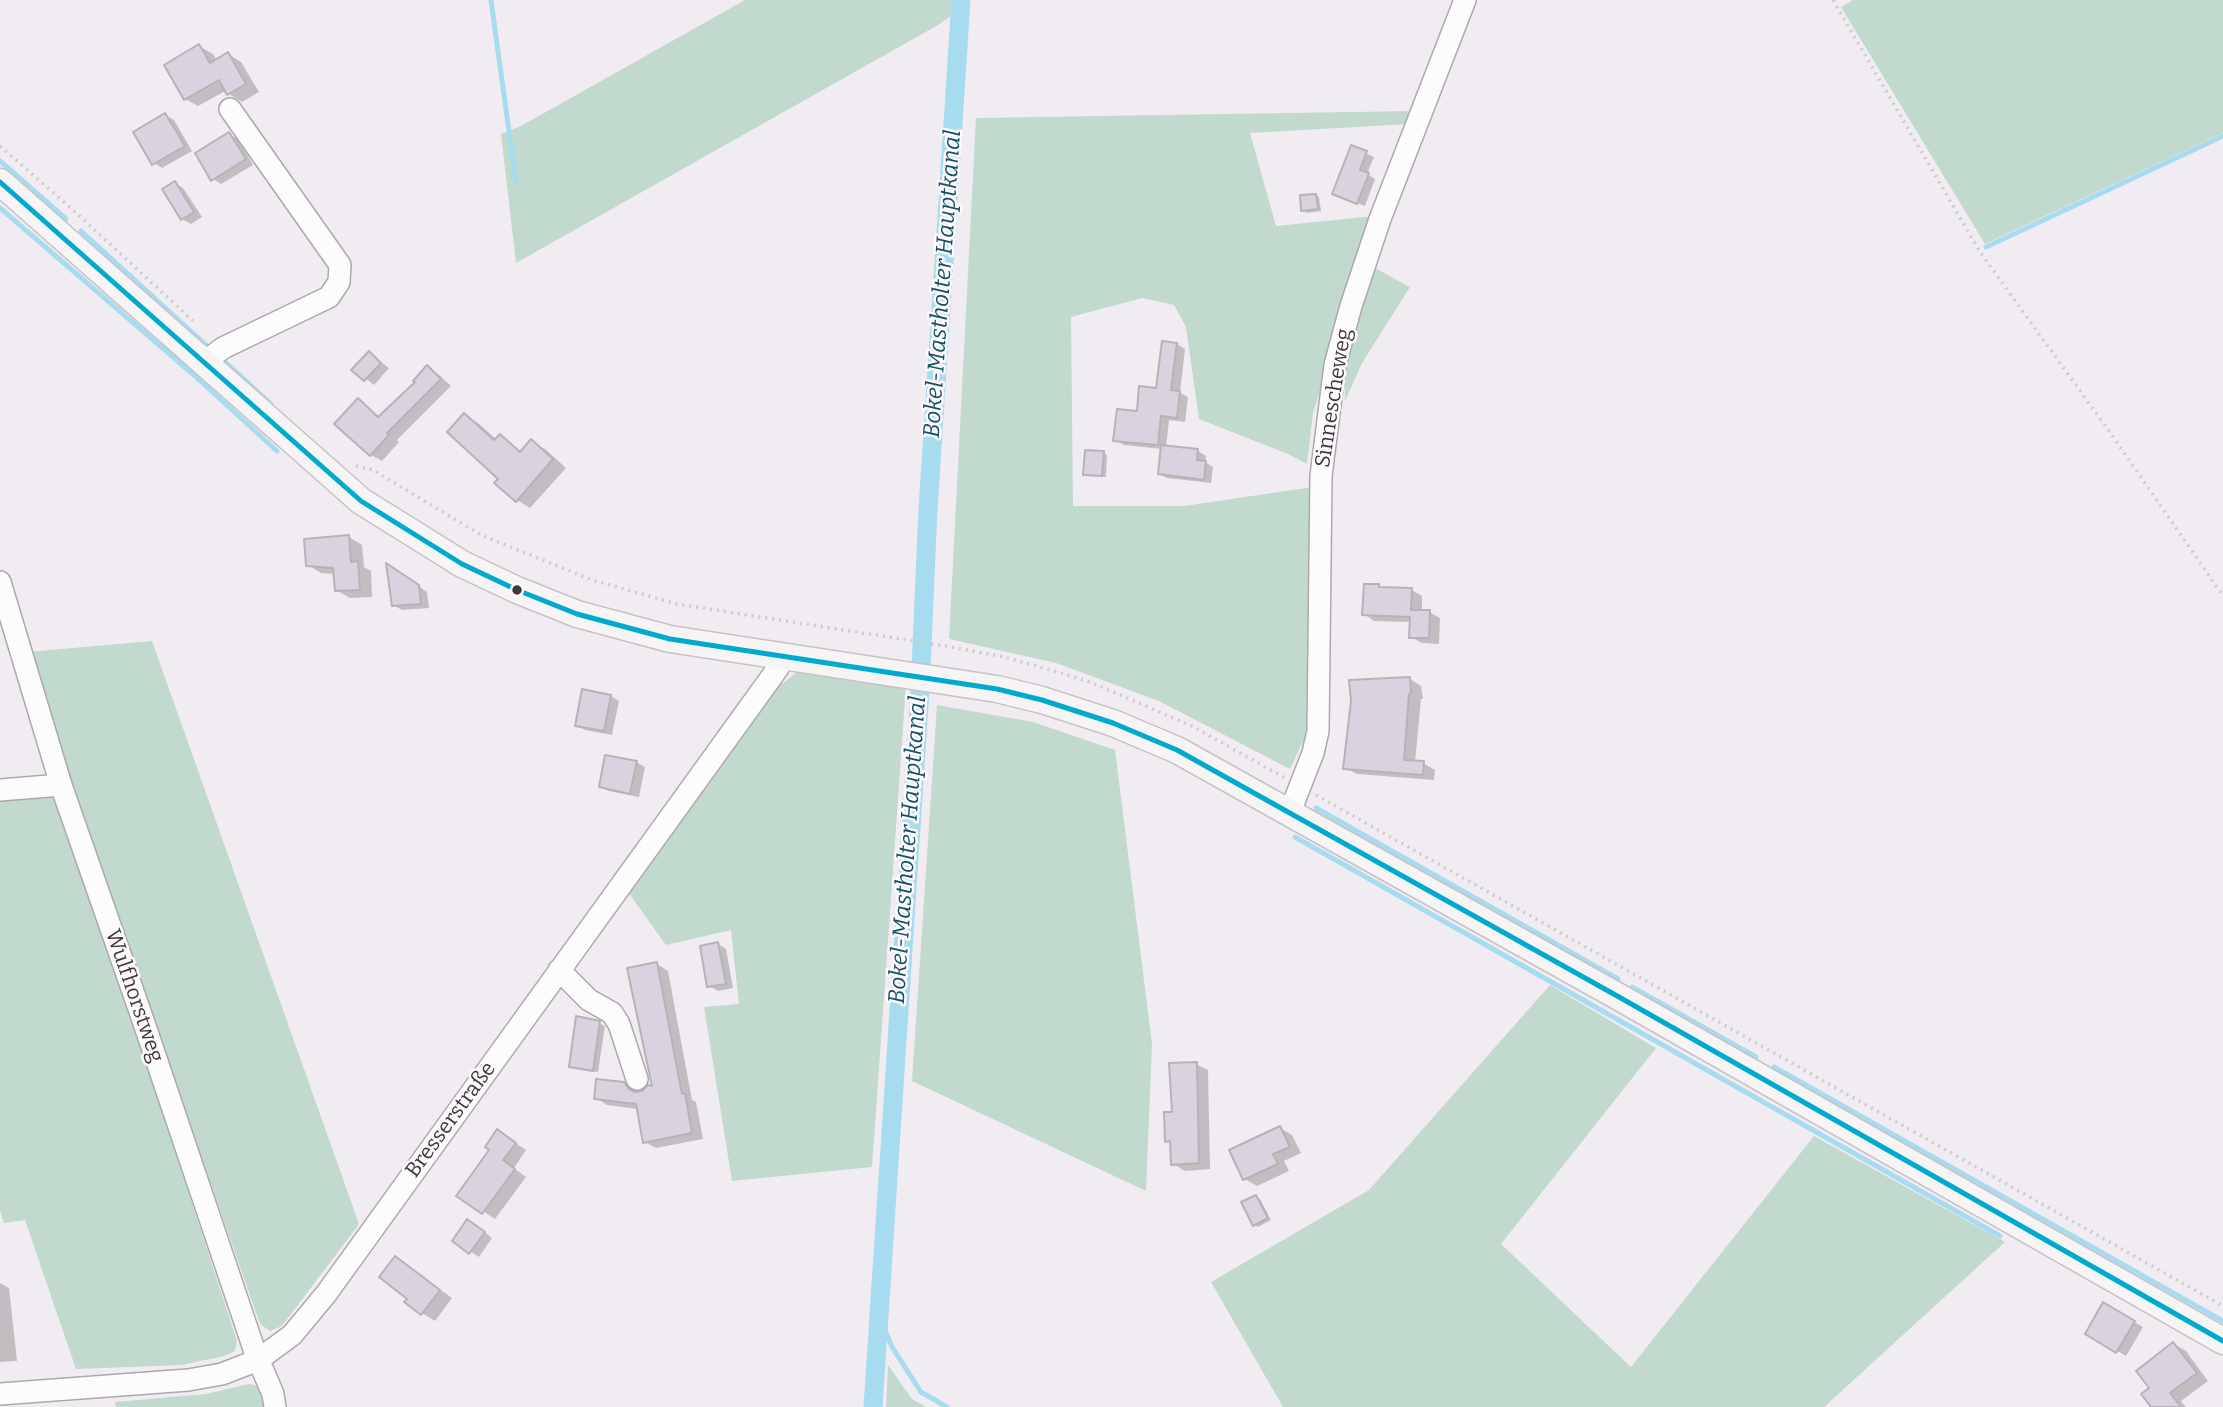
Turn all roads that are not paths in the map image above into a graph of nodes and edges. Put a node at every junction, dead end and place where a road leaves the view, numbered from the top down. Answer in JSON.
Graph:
{"nodes":[{"id":1,"x":1465,"y":0,"type":"edge"},
{"id":2,"x":230,"y":109,"type":"dead end"},
{"id":3,"x":0,"y":182,"type":"edge"},
{"id":4,"x":213,"y":356,"type":"junction"},
{"id":5,"x":0,"y":582,"type":"edge"},
{"id":6,"x":782,"y":656,"type":"junction"},
{"id":7,"x":61,"y":785,"type":"junction"},
{"id":8,"x":0,"y":790,"type":"edge"},
{"id":9,"x":1290,"y":811,"type":"junction"},
{"id":10,"x":559,"y":970,"type":"junction"},
{"id":11,"x":637,"y":1079,"type":"dead end"},
{"id":12,"x":2223,"y":1341,"type":"edge"},
{"id":13,"x":258,"y":1360,"type":"junction"},
{"id":14,"x":0,"y":1394,"type":"edge"},
{"id":15,"x":24,"y":1399,"type":"edge"},
{"id":16,"x":275,"y":1407,"type":"edge"}],
"edges":[{"from":1,"to":9,"type":"street","name":"Sinnescheweg"},
{"from":2,"to":4,"type":"street"},
{"from":3,"to":4,"type":"main road"},
{"from":4,"to":6,"type":"main road"},
{"from":5,"to":7,"type":"street","name":"Wulfhorstweg"},
{"from":6,"to":9,"type":"main road"},
{"from":6,"to":10,"type":"street","name":"Bresserstraße"},
{"from":7,"to":8,"type":"street"},
{"from":7,"to":13,"type":"street","name":"Wulfhorstweg"},
{"from":9,"to":12,"type":"main road"},
{"from":10,"to":11,"type":"street"},
{"from":10,"to":13,"type":"street","name":"Bresserstraße"},
{"from":13,"to":15,"type":"street","name":"Bresserstraße"},
{"from":13,"to":16,"type":"street","name":"Wulfhorstweg"},
{"from":14,"to":15,"type":"street","name":"Bresserstraße"}]}
